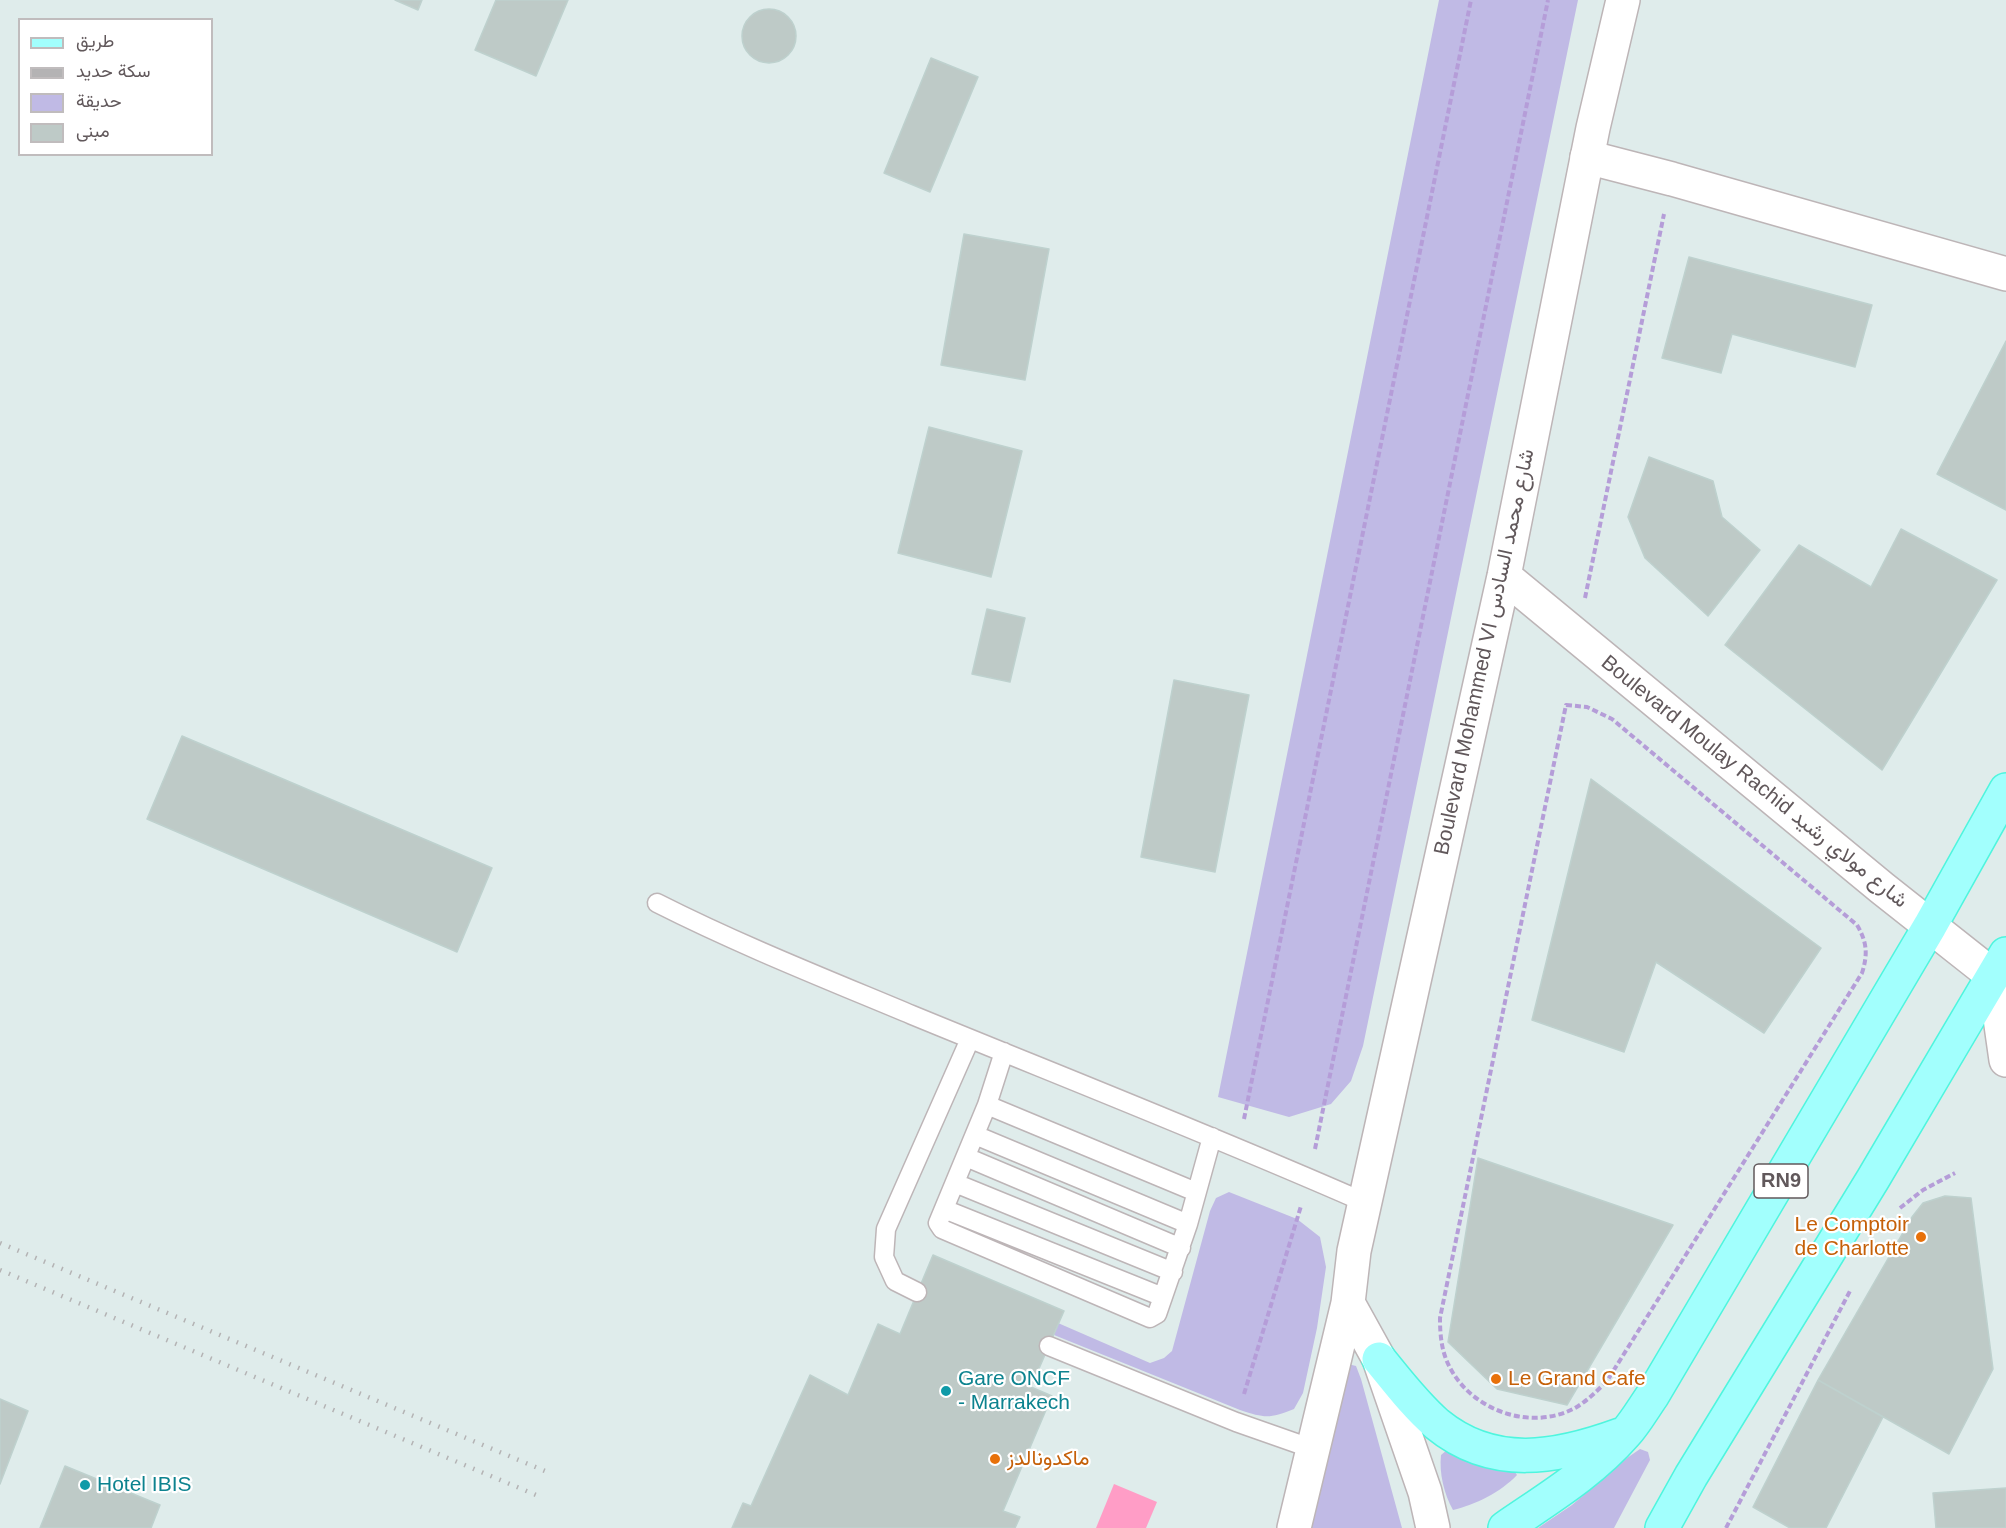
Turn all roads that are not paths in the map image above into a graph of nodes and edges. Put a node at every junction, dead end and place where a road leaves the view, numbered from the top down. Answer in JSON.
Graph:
{"nodes":[{"id":1,"x":1623,"y":0,"type":"edge"},
{"id":2,"x":1587,"y":157,"type":"junction"},
{"id":3,"x":2006,"y":273,"type":"edge"},
{"id":4,"x":1504,"y":576,"type":"junction"},
{"id":5,"x":2006,"y":790,"type":"edge"},
{"id":6,"x":657,"y":903,"type":"dead end"},
{"id":7,"x":1930,"y":926,"type":"junction"},
{"id":8,"x":2002,"y":972,"type":"edge"},
{"id":9,"x":970,"y":1039,"type":"junction"},
{"id":10,"x":1004,"y":1052,"type":"junction"},
{"id":11,"x":2006,"y":1060,"type":"edge"},
{"id":12,"x":987,"y":1105,"type":"junction"},
{"id":13,"x":975,"y":1135,"type":"junction"},
{"id":14,"x":1212,"y":1137,"type":"junction"},
{"id":15,"x":966,"y":1157,"type":"junction"},
{"id":16,"x":955,"y":1183,"type":"junction"},
{"id":17,"x":1196,"y":1192,"type":"junction"},
{"id":18,"x":1366,"y":1203,"type":"junction"},
{"id":19,"x":1188,"y":1224,"type":"junction"},
{"id":20,"x":1181,"y":1248,"type":"junction"},
{"id":21,"x":1173,"y":1272,"type":"junction"},
{"id":22,"x":917,"y":1292,"type":"dead end"},
{"id":23,"x":1348,"y":1303,"type":"junction"},
{"id":24,"x":1049,"y":1346,"type":"dead end"},
{"id":25,"x":1379,"y":1359,"type":"junction"},
{"id":26,"x":1627,"y":1432,"type":"junction"},
{"id":27,"x":1313,"y":1449,"type":"junction"},
{"id":28,"x":1294,"y":1528,"type":"edge"},
{"id":29,"x":1433,"y":1528,"type":"edge"},
{"id":30,"x":1505,"y":1528,"type":"edge"},
{"id":31,"x":1662,"y":1528,"type":"edge"}],
"edges":[{"from":1,"to":2,"type":"street","name":"Boulevard Mohammed VI شارع محمد السادس"},
{"from":2,"to":3,"type":"street"},
{"from":2,"to":4,"type":"street","name":"Boulevard Mohammed VI شارع محمد السادس"},
{"from":4,"to":7,"type":"street","name":"Boulevard Moulay Rachid شارع مولاي رشيد"},
{"from":4,"to":18,"type":"street","name":"Boulevard Mohammed VI شارع محمد السادس"},
{"from":5,"to":7,"type":"main road","number":"RN9"},
{"from":6,"to":9,"type":"lane"},
{"from":7,"to":8,"type":"street","name":"Boulevard Moulay Rachid شارع مولاي رشيد"},
{"from":7,"to":26,"type":"main road","number":"RN9"},
{"from":8,"to":11,"type":"street"},
{"from":8,"to":31,"type":"main road"},
{"from":9,"to":10,"type":"lane"},
{"from":9,"to":22,"type":"lane"},
{"from":10,"to":12,"type":"lane"},
{"from":10,"to":14,"type":"lane"},
{"from":12,"to":13,"type":"lane"},
{"from":12,"to":17,"type":"lane"},
{"from":13,"to":15,"type":"lane"},
{"from":13,"to":19,"type":"lane"},
{"from":14,"to":17,"type":"lane"},
{"from":14,"to":18,"type":"lane"},
{"from":15,"to":16,"type":"lane"},
{"from":15,"to":20,"type":"lane"},
{"from":16,"to":21,"type":"lane"},
{"from":16,"to":21,"type":"lane"},
{"from":17,"to":19,"type":"lane"},
{"from":18,"to":23,"type":"street","name":"Boulevard Mohammed VI شارع محمد السادس"},
{"from":19,"to":20,"type":"lane"},
{"from":20,"to":21,"type":"lane"},
{"from":23,"to":25,"type":"street"},
{"from":23,"to":27,"type":"street","name":"Boulevard Mohammed VI شارع محمد السادس"},
{"from":24,"to":27,"type":"lane"},
{"from":25,"to":26,"type":"main road"},
{"from":25,"to":29,"type":"street"},
{"from":26,"to":30,"type":"main road","number":"RN9"},
{"from":27,"to":28,"type":"street","name":"Boulevard Mohammed VI شارع محمد السادس"}]}
